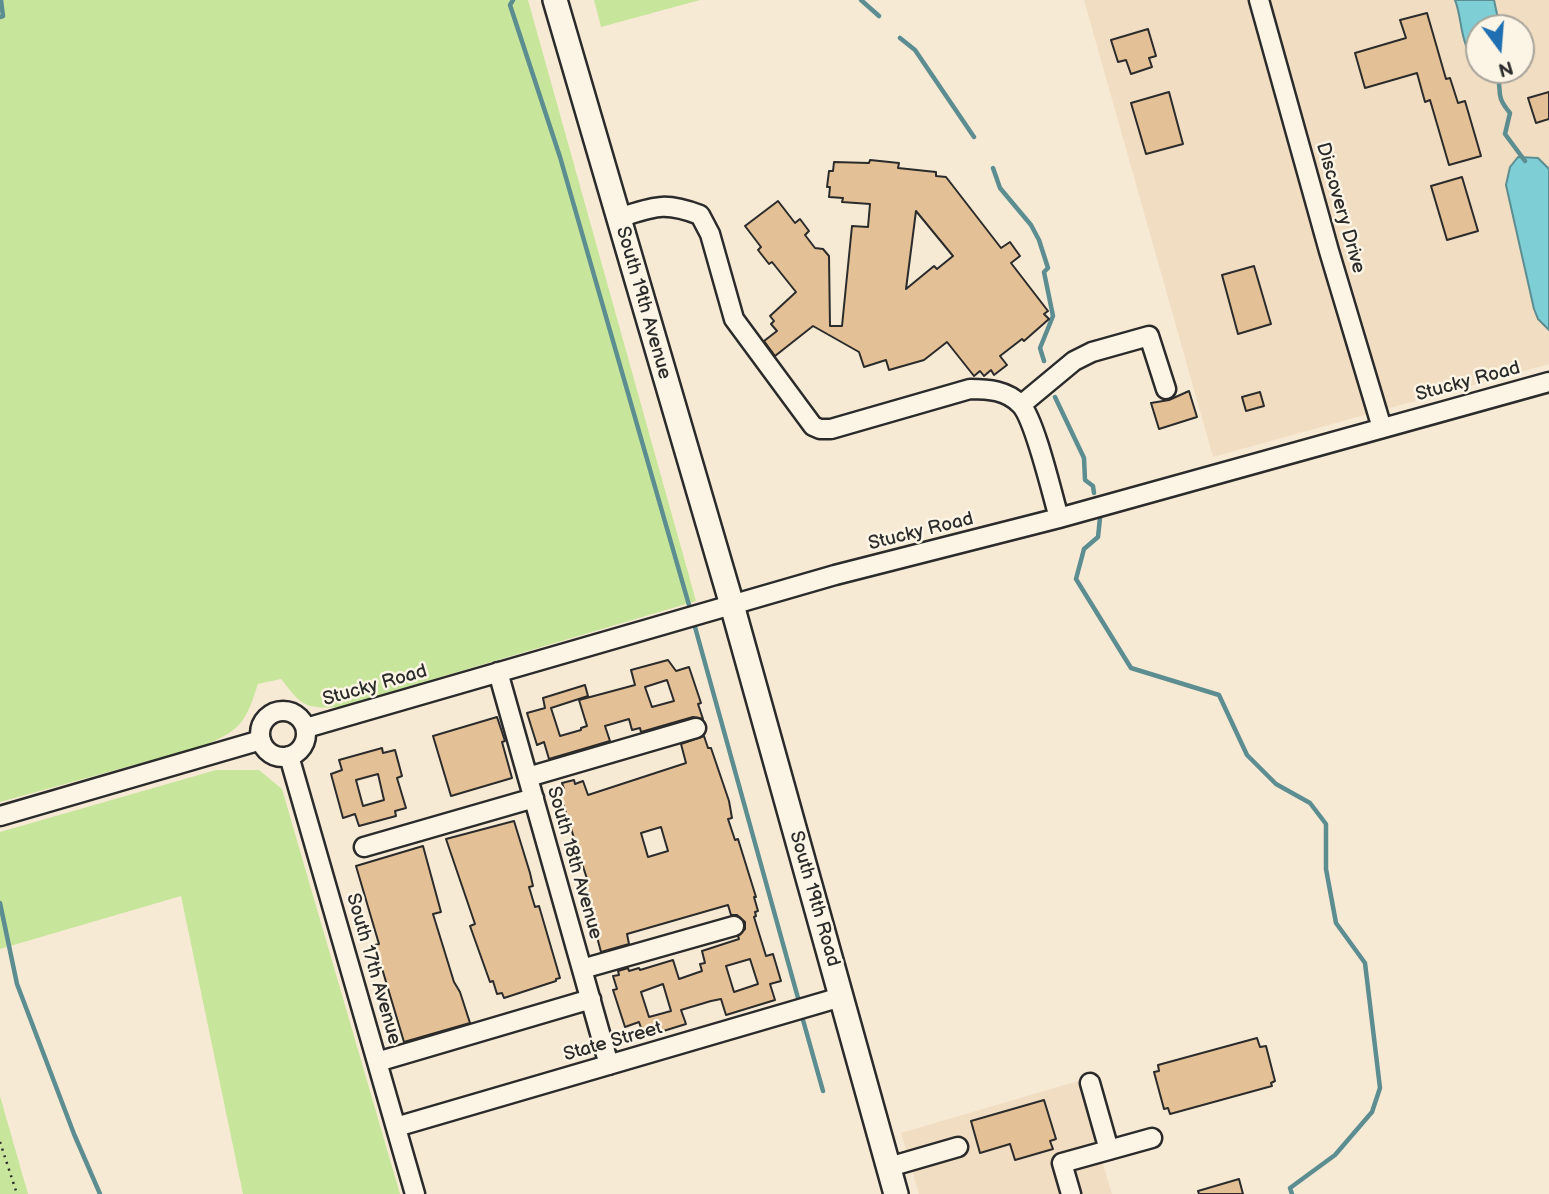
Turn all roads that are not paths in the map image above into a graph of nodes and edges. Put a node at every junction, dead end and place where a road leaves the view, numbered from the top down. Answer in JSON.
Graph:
{"nodes":[{"id":1,"x":555,"y":0,"type":"edge"},
{"id":2,"x":1259,"y":0,"type":"edge"},
{"id":3,"x":618,"y":218,"type":"junction"},
{"id":4,"x":1549,"y":382,"type":"edge"},
{"id":5,"x":1166,"y":389,"type":"dead end"},
{"id":6,"x":1021,"y":405,"type":"junction"},
{"id":7,"x":1382,"y":428,"type":"junction"},
{"id":8,"x":1059,"y":518,"type":"junction"},
{"id":9,"x":732,"y":605,"type":"junction"},
{"id":10,"x":498,"y":672,"type":"junction"},
{"id":11,"x":306,"y":728,"type":"junction"},
{"id":12,"x":696,"y":728,"type":"dead end"},
{"id":13,"x":261,"y":740,"type":"junction"},
{"id":14,"x":289,"y":756,"type":"junction"},
{"id":15,"x":528,"y":777,"type":"junction"},
{"id":16,"x":534,"y":798,"type":"junction"},
{"id":17,"x":0,"y":816,"type":"edge"},
{"id":18,"x":364,"y":847,"type":"dead end"},
{"id":19,"x":734,"y":926,"type":"dead end"},
{"id":20,"x":582,"y":969,"type":"junction"},
{"id":21,"x":841,"y":997,"type":"junction"},
{"id":22,"x":591,"y":999,"type":"junction"},
{"id":23,"x":377,"y":1062,"type":"junction"},
{"id":24,"x":609,"y":1065,"type":"junction"},
{"id":25,"x":1090,"y":1083,"type":"dead end"},
{"id":26,"x":396,"y":1127,"type":"junction"},
{"id":27,"x":1152,"y":1138,"type":"dead end"},
{"id":28,"x":958,"y":1147,"type":"dead end"},
{"id":29,"x":1109,"y":1150,"type":"junction"},
{"id":30,"x":888,"y":1167,"type":"junction"},
{"id":31,"x":415,"y":1194,"type":"edge"},
{"id":32,"x":896,"y":1194,"type":"edge"},
{"id":33,"x":1071,"y":1194,"type":"edge"}],
"edges":[{"from":1,"to":3,"type":"main road","name":"South 19th Avenue"},
{"from":2,"to":7,"type":"street","name":"Discovery Drive"},
{"from":3,"to":6,"type":"street"},
{"from":3,"to":9,"type":"main road","name":"South 19th Avenue"},
{"from":4,"to":7,"type":"street","name":"Stucky Road"},
{"from":5,"to":6,"type":"street"},
{"from":6,"to":8,"type":"street"},
{"from":7,"to":8,"type":"street","name":"Stucky Road"},
{"from":8,"to":9,"type":"street","name":"Stucky Road"},
{"from":9,"to":10,"type":"street","name":"Stucky Road"},
{"from":9,"to":21,"type":"main road","name":"South 19th Road"},
{"from":10,"to":11,"type":"street","name":"Stucky Road"},
{"from":10,"to":15,"type":"street","name":"South 18th Avenue"},
{"from":11,"to":13,"type":"street","name":"Stucky Road"},
{"from":11,"to":14,"type":"street","name":"Stucky Road"},
{"from":12,"to":15,"type":"street"},
{"from":13,"to":14,"type":"street"},
{"from":13,"to":17,"type":"street"},
{"from":14,"to":23,"type":"street","name":"South 17th Avenue"},
{"from":15,"to":16,"type":"street","name":"South 18th Avenue"},
{"from":16,"to":18,"type":"street"},
{"from":16,"to":20,"type":"street","name":"South 18th Avenue"},
{"from":19,"to":20,"type":"street"},
{"from":20,"to":22,"type":"street","name":"South 18th Avenue"},
{"from":21,"to":24,"type":"street","name":"State Street"},
{"from":21,"to":30,"type":"main road","name":"South 19th Road"},
{"from":22,"to":23,"type":"street"},
{"from":22,"to":24,"type":"street","name":"South 18th Avenue"},
{"from":23,"to":26,"type":"street","name":"South 17th Avenue"},
{"from":24,"to":26,"type":"street","name":"State Street"},
{"from":25,"to":29,"type":"street"},
{"from":26,"to":31,"type":"street","name":"South 17th Avenue"},
{"from":27,"to":29,"type":"street"},
{"from":28,"to":30,"type":"street"},
{"from":29,"to":33,"type":"street"},
{"from":30,"to":32,"type":"main road","name":"South 19th Road"}]}
